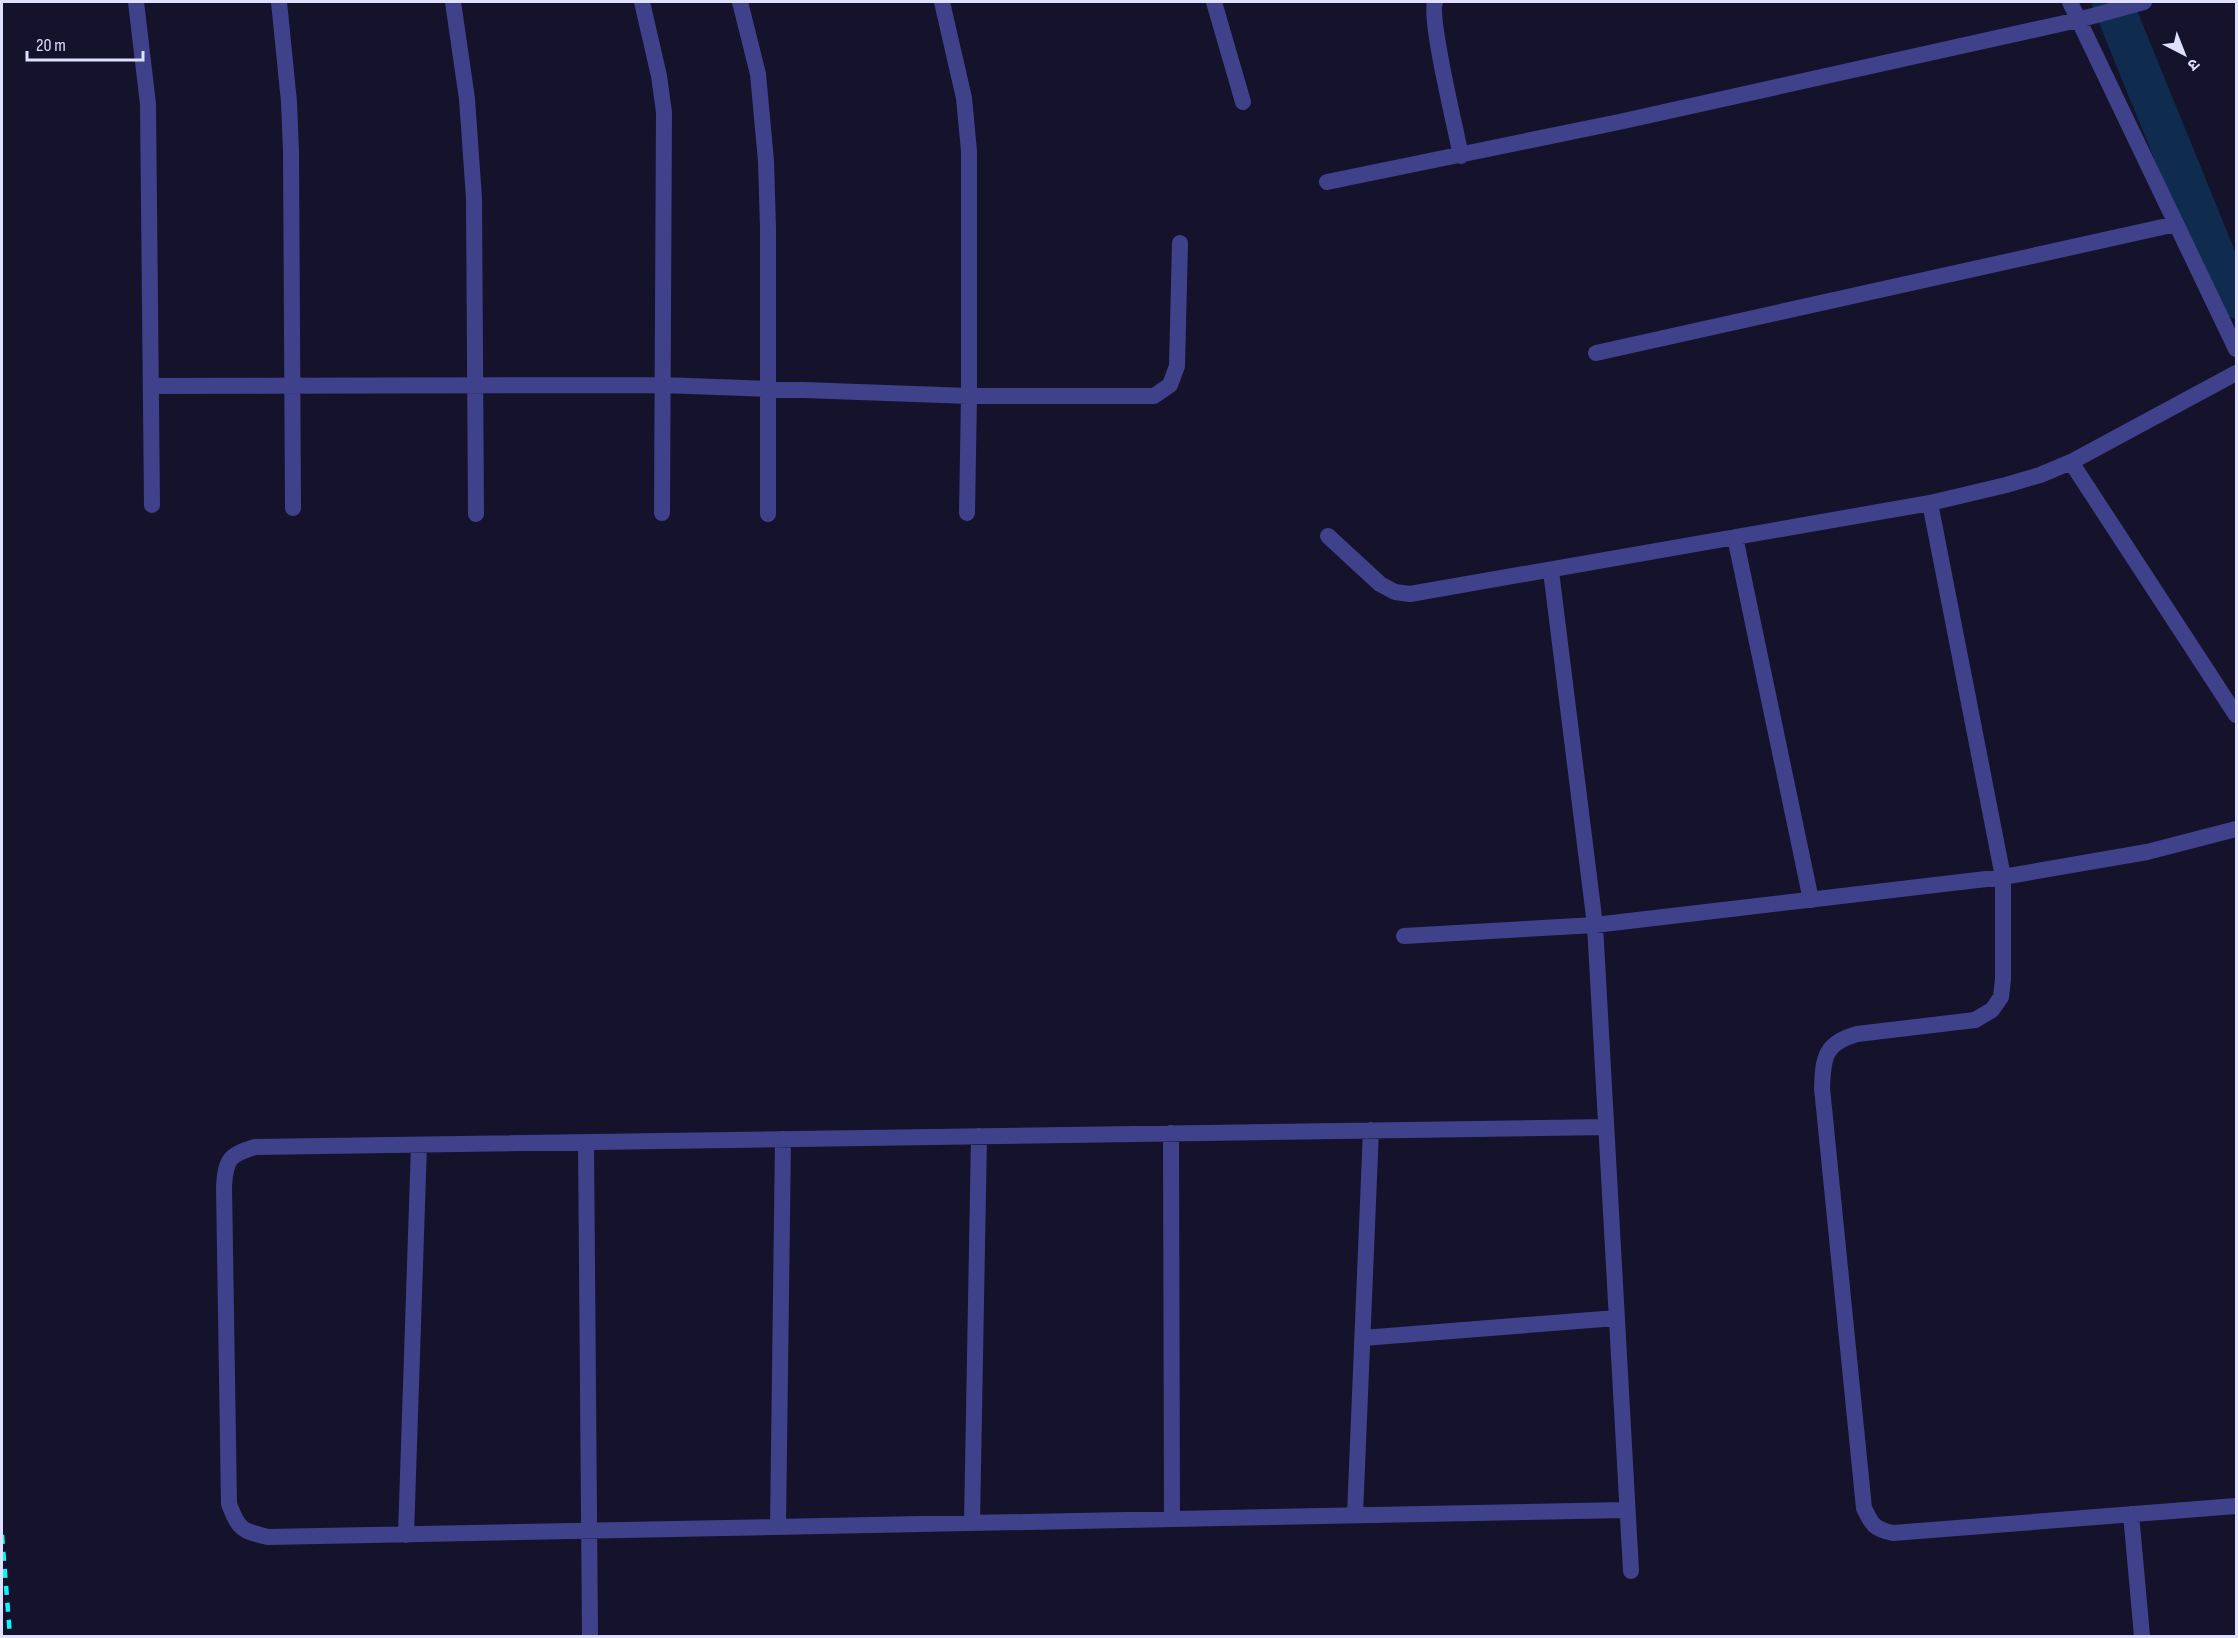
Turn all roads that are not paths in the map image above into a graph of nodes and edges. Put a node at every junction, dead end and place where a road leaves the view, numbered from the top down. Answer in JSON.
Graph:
{"nodes":[{"id":1,"x":136,"y":2,"type":"edge"},
{"id":2,"x":279,"y":2,"type":"edge"},
{"id":3,"x":453,"y":2,"type":"edge"},
{"id":4,"x":642,"y":2,"type":"edge"},
{"id":5,"x":740,"y":2,"type":"edge"},
{"id":6,"x":942,"y":2,"type":"edge"},
{"id":7,"x":1214,"y":2,"type":"edge"},
{"id":8,"x":1435,"y":2,"type":"edge"},
{"id":9,"x":2070,"y":2,"type":"edge"},
{"id":10,"x":2144,"y":2,"type":"edge"},
{"id":11,"x":2086,"y":18,"type":"junction"},
{"id":12,"x":1243,"y":102,"type":"dead end"},
{"id":13,"x":1461,"y":156,"type":"junction"},
{"id":14,"x":1328,"y":182,"type":"dead end"},
{"id":15,"x":2176,"y":224,"type":"junction"},
{"id":16,"x":1180,"y":243,"type":"dead end"},
{"id":17,"x":2236,"y":349,"type":"edge"},
{"id":18,"x":1596,"y":353,"type":"dead end"},
{"id":19,"x":2236,"y":373,"type":"edge"},
{"id":20,"x":292,"y":385,"type":"junction"},
{"id":21,"x":475,"y":385,"type":"junction"},
{"id":22,"x":662,"y":385,"type":"junction"},
{"id":23,"x":151,"y":386,"type":"junction"},
{"id":24,"x":768,"y":390,"type":"junction"},
{"id":25,"x":969,"y":396,"type":"junction"},
{"id":26,"x":2071,"y":462,"type":"junction"},
{"id":27,"x":1930,"y":503,"type":"junction"},
{"id":28,"x":152,"y":505,"type":"dead end"},
{"id":29,"x":292,"y":508,"type":"dead end"},
{"id":30,"x":662,"y":513,"type":"dead end"},
{"id":31,"x":967,"y":513,"type":"dead end"},
{"id":32,"x":476,"y":514,"type":"dead end"},
{"id":33,"x":768,"y":514,"type":"dead end"},
{"id":34,"x":1329,"y":536,"type":"dead end"},
{"id":35,"x":1735,"y":537,"type":"junction"},
{"id":36,"x":1551,"y":571,"type":"junction"},
{"id":37,"x":2236,"y":715,"type":"edge"},
{"id":38,"x":2236,"y":829,"type":"edge"},
{"id":39,"x":2003,"y":878,"type":"junction"},
{"id":40,"x":1811,"y":900,"type":"junction"},
{"id":41,"x":1595,"y":925,"type":"junction"},
{"id":42,"x":1404,"y":936,"type":"dead end"},
{"id":43,"x":1606,"y":1127,"type":"junction"},
{"id":44,"x":1371,"y":1130,"type":"junction"},
{"id":45,"x":1171,"y":1134,"type":"junction"},
{"id":46,"x":979,"y":1136,"type":"junction"},
{"id":47,"x":783,"y":1139,"type":"junction"},
{"id":48,"x":586,"y":1142,"type":"junction"},
{"id":49,"x":419,"y":1144,"type":"junction"},
{"id":50,"x":1616,"y":1318,"type":"junction"},
{"id":51,"x":1363,"y":1338,"type":"junction"},
{"id":52,"x":2236,"y":1506,"type":"edge"},
{"id":53,"x":1628,"y":1510,"type":"junction"},
{"id":54,"x":2130,"y":1514,"type":"junction"},
{"id":55,"x":1355,"y":1515,"type":"junction"},
{"id":56,"x":1172,"y":1519,"type":"junction"},
{"id":57,"x":972,"y":1523,"type":"junction"},
{"id":58,"x":778,"y":1527,"type":"junction"},
{"id":59,"x":587,"y":1531,"type":"junction"},
{"id":60,"x":406,"y":1535,"type":"junction"},
{"id":61,"x":1631,"y":1571,"type":"dead end"},
{"id":62,"x":590,"y":1636,"type":"edge"},
{"id":63,"x":2142,"y":1636,"type":"edge"}],
"edges":[{"from":1,"to":23,"type":"street"},
{"from":2,"to":20,"type":"street"},
{"from":3,"to":21,"type":"street"},
{"from":4,"to":22,"type":"street"},
{"from":5,"to":24,"type":"street"},
{"from":6,"to":25,"type":"street"},
{"from":7,"to":12,"type":"street"},
{"from":8,"to":13,"type":"street"},
{"from":9,"to":11,"type":"street"},
{"from":10,"to":11,"type":"street"},
{"from":11,"to":13,"type":"street"},
{"from":11,"to":15,"type":"street"},
{"from":13,"to":14,"type":"street"},
{"from":15,"to":17,"type":"street"},
{"from":15,"to":18,"type":"street"},
{"from":16,"to":25,"type":"street"},
{"from":19,"to":26,"type":"street"},
{"from":20,"to":21,"type":"street"},
{"from":20,"to":23,"type":"street"},
{"from":20,"to":29,"type":"street"},
{"from":21,"to":22,"type":"street"},
{"from":21,"to":32,"type":"street"},
{"from":22,"to":24,"type":"street"},
{"from":22,"to":30,"type":"street"},
{"from":23,"to":28,"type":"street"},
{"from":24,"to":25,"type":"street"},
{"from":24,"to":33,"type":"street"},
{"from":25,"to":31,"type":"street"},
{"from":26,"to":27,"type":"street"},
{"from":26,"to":37,"type":"street"},
{"from":27,"to":35,"type":"street"},
{"from":27,"to":39,"type":"street"},
{"from":34,"to":36,"type":"street"},
{"from":35,"to":36,"type":"street"},
{"from":35,"to":40,"type":"street"},
{"from":36,"to":41,"type":"street"},
{"from":38,"to":39,"type":"street"},
{"from":39,"to":40,"type":"street"},
{"from":39,"to":54,"type":"street"},
{"from":40,"to":41,"type":"street"},
{"from":41,"to":42,"type":"street"},
{"from":41,"to":43,"type":"street"},
{"from":43,"to":44,"type":"street"},
{"from":43,"to":50,"type":"street"},
{"from":44,"to":45,"type":"street"},
{"from":44,"to":51,"type":"street"},
{"from":45,"to":46,"type":"street"},
{"from":45,"to":56,"type":"street"},
{"from":46,"to":47,"type":"street"},
{"from":46,"to":57,"type":"street"},
{"from":47,"to":48,"type":"street"},
{"from":47,"to":58,"type":"street"},
{"from":48,"to":49,"type":"street"},
{"from":48,"to":59,"type":"street"},
{"from":49,"to":60,"type":"street"},
{"from":49,"to":60,"type":"street"},
{"from":50,"to":51,"type":"street"},
{"from":50,"to":53,"type":"street"},
{"from":51,"to":55,"type":"street"},
{"from":52,"to":54,"type":"street"},
{"from":53,"to":55,"type":"street"},
{"from":53,"to":61,"type":"street"},
{"from":54,"to":63,"type":"street"},
{"from":55,"to":56,"type":"street"},
{"from":56,"to":57,"type":"street"},
{"from":57,"to":58,"type":"street"},
{"from":58,"to":59,"type":"street"},
{"from":59,"to":60,"type":"street"},
{"from":59,"to":62,"type":"street"}]}
